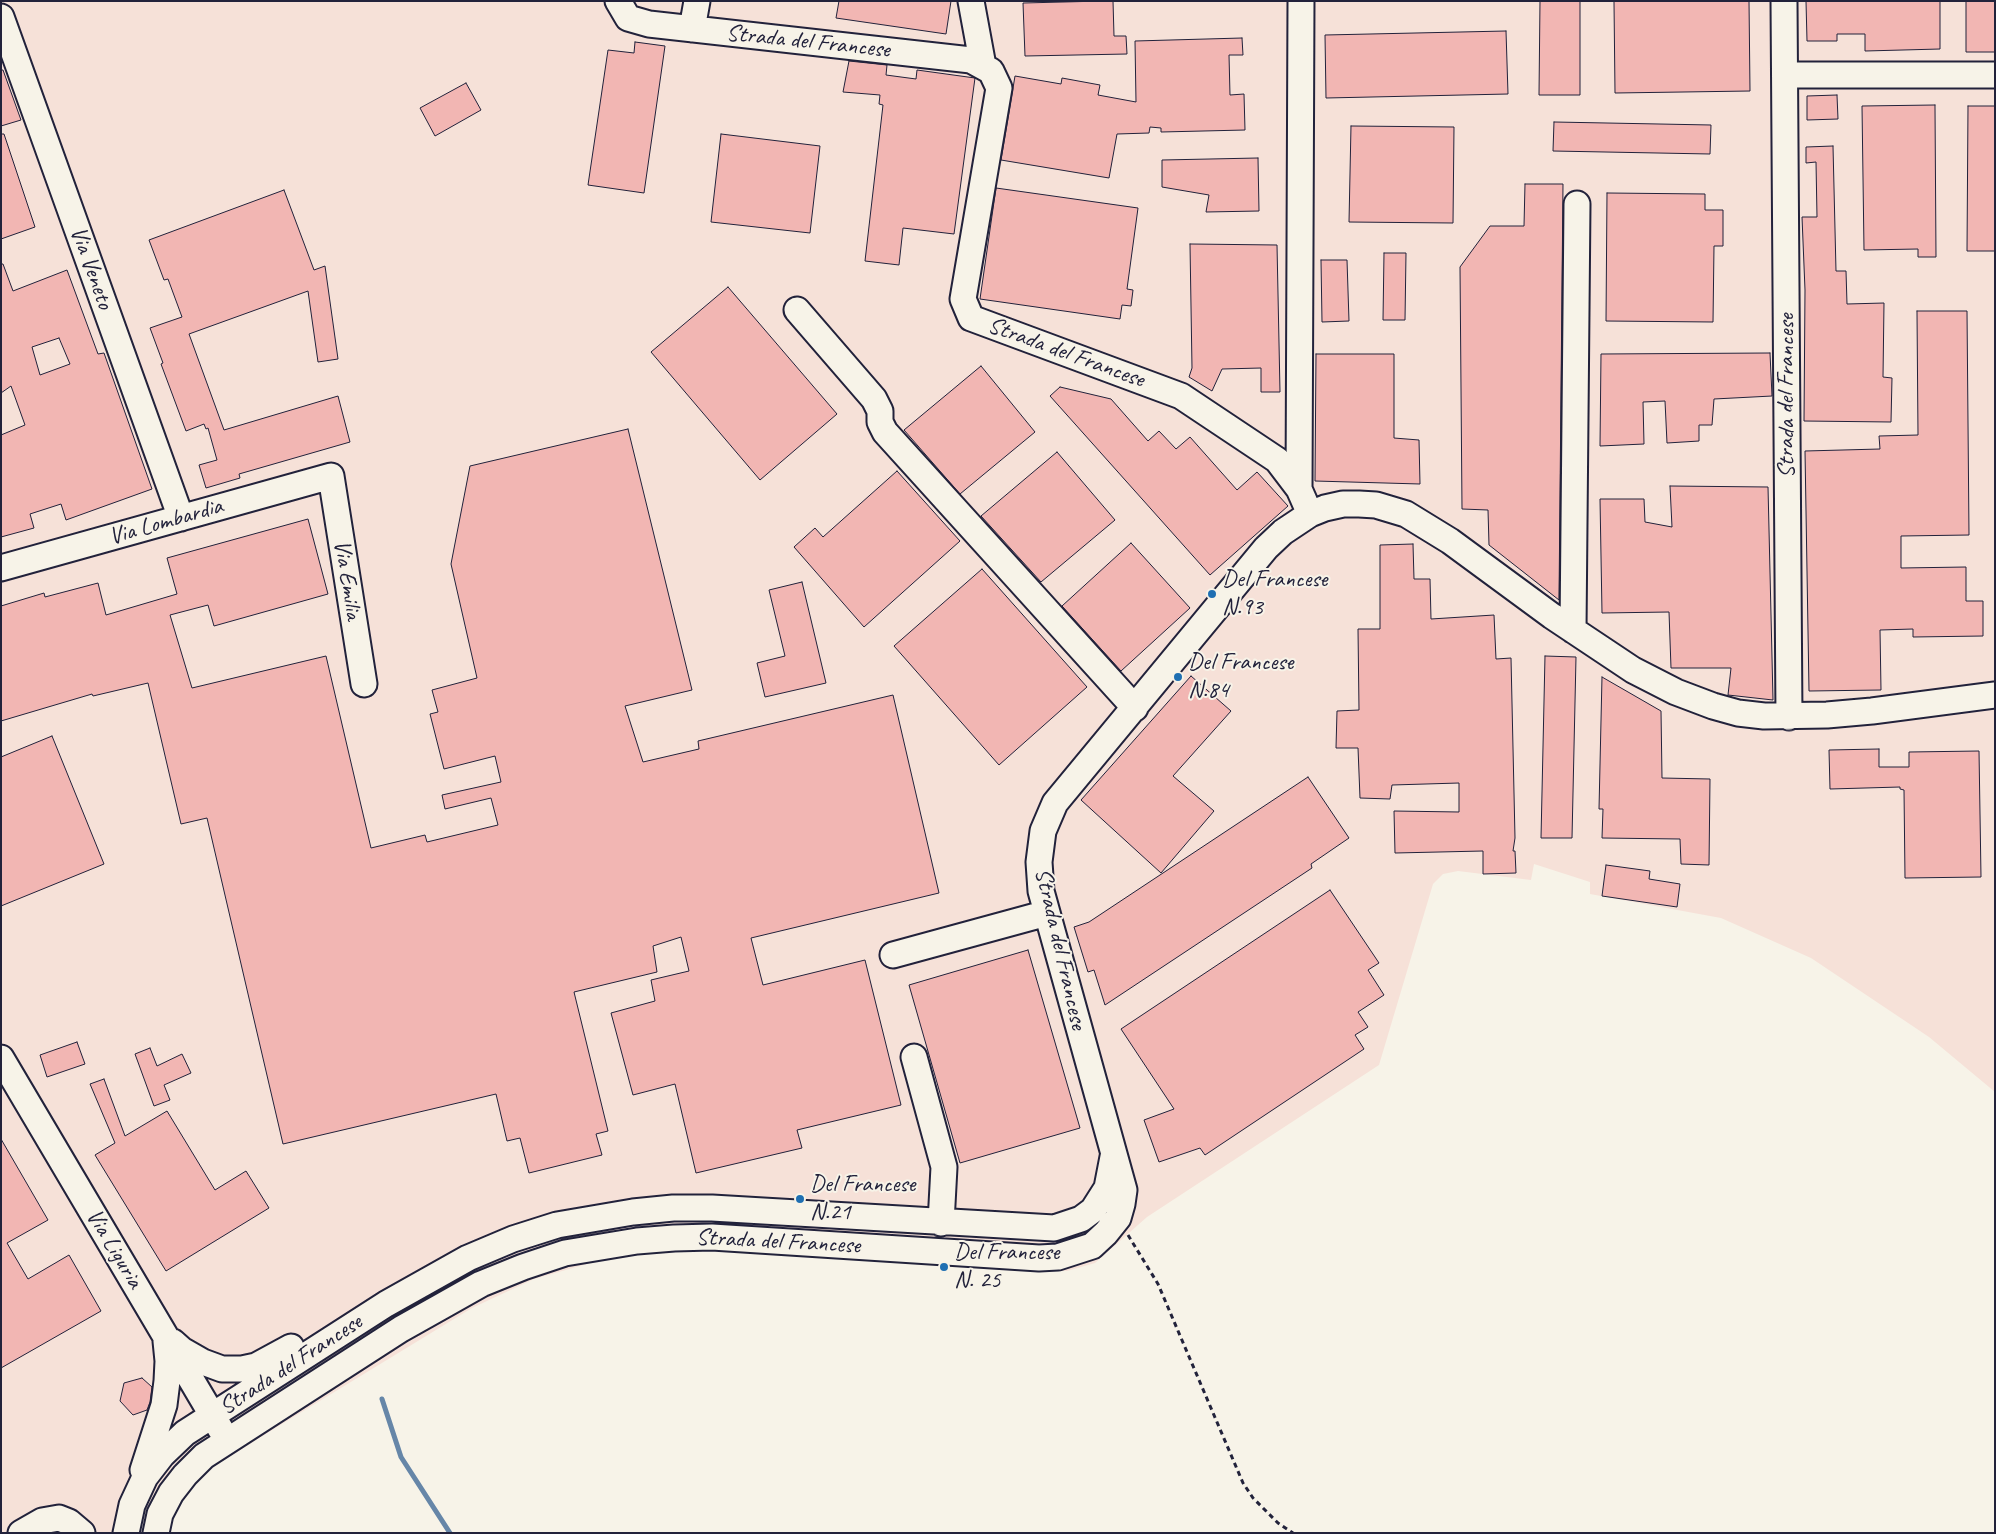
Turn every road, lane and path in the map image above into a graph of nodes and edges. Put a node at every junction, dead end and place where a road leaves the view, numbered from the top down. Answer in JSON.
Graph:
{"nodes":[{"id":1,"x":618,"y":1,"type":"edge"},
{"id":2,"x":697,"y":1,"type":"edge"},
{"id":3,"x":971,"y":1,"type":"edge"},
{"id":4,"x":1301,"y":1,"type":"edge"},
{"id":5,"x":1784,"y":1,"type":"edge"},
{"id":6,"x":1,"y":17,"type":"edge"},
{"id":7,"x":692,"y":28,"type":"junction"},
{"id":8,"x":983,"y":66,"type":"junction"},
{"id":9,"x":1785,"y":75,"type":"junction"},
{"id":10,"x":1995,"y":75,"type":"edge"},
{"id":11,"x":1577,"y":204,"type":"dead end"},
{"id":12,"x":796,"y":310,"type":"dead end"},
{"id":13,"x":331,"y":476,"type":"joint"},
{"id":14,"x":1299,"y":489,"type":"junction"},
{"id":15,"x":1310,"y":514,"type":"junction"},
{"id":16,"x":181,"y":518,"type":"junction"},
{"id":17,"x":1,"y":568,"type":"edge"},
{"id":18,"x":1574,"y":630,"type":"junction"},
{"id":19,"x":364,"y":684,"type":"dead end"},
{"id":20,"x":1995,"y":695,"type":"edge"},
{"id":21,"x":1135,"y":708,"type":"junction"},
{"id":22,"x":1790,"y":717,"type":"junction"},
{"id":23,"x":1047,"y":913,"type":"junction"},
{"id":24,"x":893,"y":955,"type":"dead end"},
{"id":25,"x":914,"y":1057,"type":"dead end"},
{"id":26,"x":1,"y":1058,"type":"edge"},
{"id":27,"x":1113,"y":1157,"type":"junction"},
{"id":28,"x":655,"y":1210,"type":"junction"},
{"id":29,"x":1118,"y":1218,"type":"junction"},
{"id":30,"x":935,"y":1222,"type":"junction"},
{"id":31,"x":658,"y":1239,"type":"junction"},
{"id":32,"x":503,"y":1244,"type":"junction"},
{"id":33,"x":927,"y":1251,"type":"junction"},
{"id":34,"x":515,"y":1271,"type":"junction"},
{"id":35,"x":377,"y":1310,"type":"junction"},
{"id":36,"x":166,"y":1336,"type":"junction"},
{"id":37,"x":212,"y":1416,"type":"junction"},
{"id":38,"x":228,"y":1440,"type":"junction"},
{"id":39,"x":132,"y":1505,"type":"junction"},
{"id":40,"x":21,"y":1533,"type":"edge"},
{"id":41,"x":82,"y":1533,"type":"edge"},
{"id":42,"x":126,"y":1533,"type":"edge"},
{"id":43,"x":156,"y":1533,"type":"edge"},
{"id":44,"x":1293,"y":1533,"type":"edge"}],
"edges":[{"from":1,"to":7,"type":"street","name":"Strada del Francese"},
{"from":2,"to":7,"type":"street","name":"Strada del Francese"},
{"from":3,"to":8,"type":"street","name":"Strada del Francese"},
{"from":4,"to":14,"type":"street","name":"Strada del Francese"},
{"from":5,"to":9,"type":"street","name":"Strada del Francese"},
{"from":6,"to":16,"type":"street","name":"Via Veneto"},
{"from":7,"to":8,"type":"street","name":"Strada del Francese"},
{"from":8,"to":14,"type":"street","name":"Strada del Francese"},
{"from":9,"to":10,"type":"street"},
{"from":9,"to":22,"type":"street","name":"Strada del Francese"},
{"from":11,"to":18,"type":"street"},
{"from":12,"to":21,"type":"street"},
{"from":13,"to":16,"type":"street","name":"Via Lombardia"},
{"from":13,"to":19,"type":"street","name":"Via Emilia"},
{"from":14,"to":15,"type":"street","name":"Strada del Francese"},
{"from":15,"to":18,"type":"street","name":"Strada del Francese"},
{"from":15,"to":21,"type":"street","name":"Strada del Francese"},
{"from":16,"to":17,"type":"street","name":"Via Lombardia"},
{"from":18,"to":22,"type":"street","name":"Strada del Francese"},
{"from":20,"to":22,"type":"street","name":"Strada del Francese"},
{"from":21,"to":23,"type":"street","name":"Strada del Francese"},
{"from":23,"to":24,"type":"street"},
{"from":23,"to":27,"type":"street","name":"Strada del Francese"},
{"from":25,"to":30,"type":"street"},
{"from":26,"to":36,"type":"street","name":"Via Liguria"},
{"from":27,"to":29,"type":"street","name":"Strada del Francese"},
{"from":27,"to":30,"type":"street","name":"Strada del Francese"},
{"from":28,"to":30,"type":"street","name":"Strada del Francese"},
{"from":28,"to":31,"type":"street"},
{"from":28,"to":32,"type":"street","name":"Strada del Francese"},
{"from":29,"to":33,"type":"street","name":"Strada del Francese"},
{"from":29,"to":44,"type":"path"},
{"from":30,"to":33,"type":"street"},
{"from":31,"to":33,"type":"street","name":"Strada del Francese"},
{"from":31,"to":34,"type":"street","name":"Strada del Francese"},
{"from":32,"to":34,"type":"street"},
{"from":32,"to":35,"type":"street","name":"Strada del Francese"},
{"from":34,"to":38,"type":"street","name":"Strada del Francese"},
{"from":35,"to":36,"type":"street"},
{"from":35,"to":37,"type":"street","name":"Strada del Francese"},
{"from":36,"to":37,"type":"street","name":"Via Liguria"},
{"from":36,"to":39,"type":"street"},
{"from":37,"to":38,"type":"street","name":"Via Liguria"},
{"from":37,"to":39,"type":"street","name":"Strada del Francese"},
{"from":38,"to":43,"type":"street","name":"Strada del Francese"},
{"from":39,"to":42,"type":"street","name":"Strada del Francese"},
{"from":40,"to":41,"type":"street"}]}
